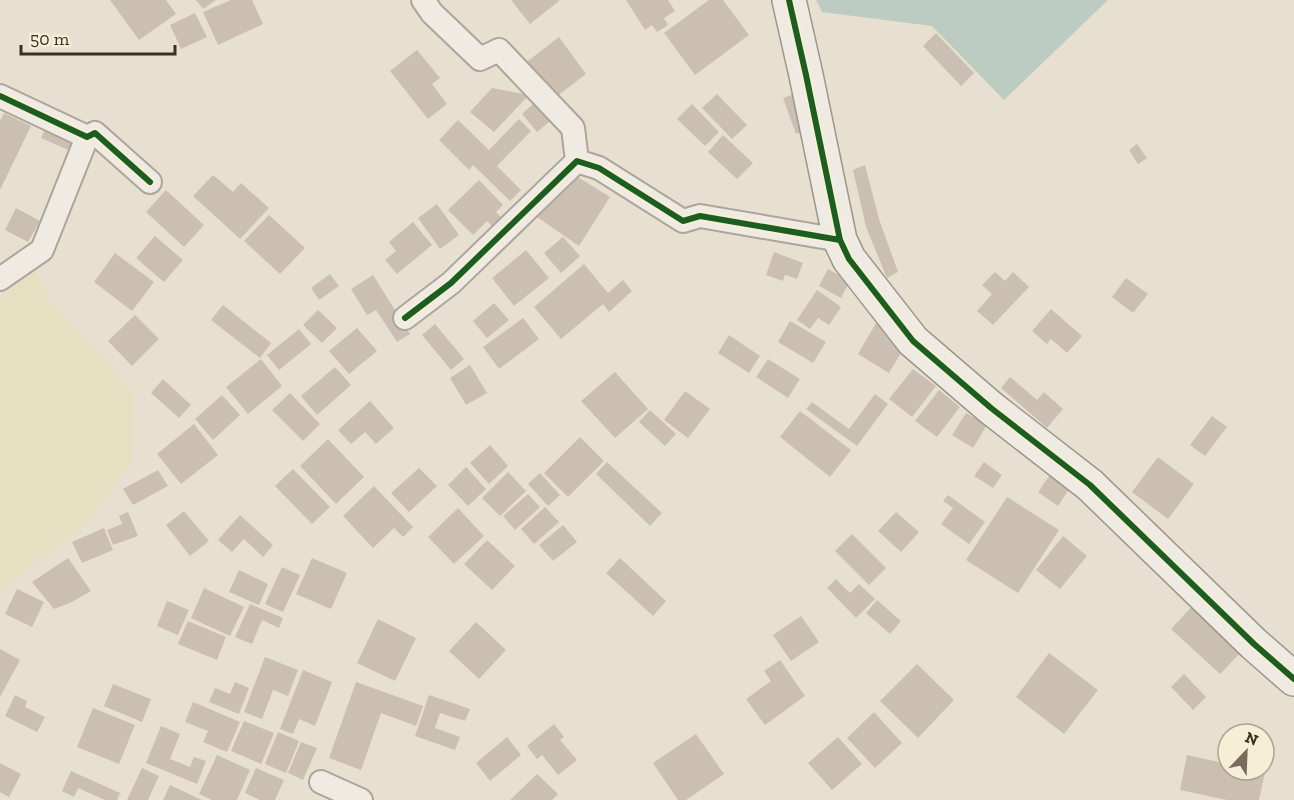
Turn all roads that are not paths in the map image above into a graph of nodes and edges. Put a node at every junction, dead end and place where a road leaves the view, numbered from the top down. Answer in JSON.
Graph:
{"nodes":[{"id":1,"x":423,"y":0,"type":"edge"},
{"id":2,"x":789,"y":0,"type":"edge"},
{"id":3,"x":0,"y":96,"type":"edge"},
{"id":4,"x":87,"y":137,"type":"junction"},
{"id":5,"x":577,"y":161,"type":"junction"},
{"id":6,"x":150,"y":182,"type":"dead end"},
{"id":7,"x":840,"y":240,"type":"junction"},
{"id":8,"x":0,"y":279,"type":"edge"},
{"id":9,"x":405,"y":318,"type":"dead end"},
{"id":10,"x":1294,"y":679,"type":"edge"},
{"id":11,"x":321,"y":782,"type":"dead end"},
{"id":12,"x":361,"y":800,"type":"edge"}],
"edges":[{"from":1,"to":5,"type":"street"},
{"from":2,"to":7,"type":"street"},
{"from":3,"to":4,"type":"street"},
{"from":4,"to":6,"type":"street"},
{"from":4,"to":8,"type":"street"},
{"from":5,"to":7,"type":"street"},
{"from":5,"to":9,"type":"street"},
{"from":7,"to":10,"type":"street"},
{"from":11,"to":12,"type":"street"}]}
